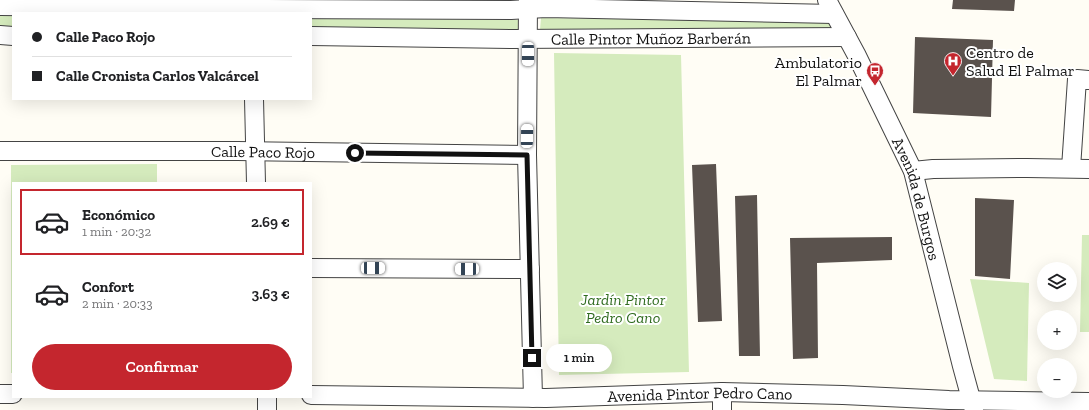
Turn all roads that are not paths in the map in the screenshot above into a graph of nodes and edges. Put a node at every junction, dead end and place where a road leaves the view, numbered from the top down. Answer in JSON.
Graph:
{"nodes":[{"id":1,"x":528,"y":5,"type":"edge"},
{"id":2,"x":0,"y":6,"type":"edge"},
{"id":3,"x":830,"y":7,"type":"edge"},
{"id":4,"x":0,"y":36,"type":"edge"},
{"id":5,"x":12,"y":36,"type":"edge"},
{"id":6,"x":312,"y":36,"type":"edge"},
{"id":7,"x":847,"y":37,"type":"junction"},
{"id":8,"x":528,"y":38,"type":"junction"},
{"id":9,"x":1089,"y":80,"type":"edge"},
{"id":10,"x":254,"y":100,"type":"edge"},
{"id":11,"x":0,"y":151,"type":"edge"},
{"id":12,"x":255,"y":152,"type":"junction"},
{"id":13,"x":527,"y":155,"type":"junction"},
{"id":14,"x":1071,"y":168,"type":"junction"},
{"id":15,"x":1089,"y":169,"type":"edge"},
{"id":16,"x":913,"y":171,"type":"junction"},
{"id":17,"x":256,"y":182,"type":"edge"},
{"id":18,"x":312,"y":268,"type":"edge"},
{"id":19,"x":530,"y":269,"type":"junction"},
{"id":20,"x":722,"y":392,"type":"junction"},
{"id":21,"x":0,"y":394,"type":"edge"},
{"id":22,"x":12,"y":394,"type":"edge"},
{"id":23,"x":312,"y":395,"type":"edge"},
{"id":24,"x":267,"y":398,"type":"edge"},
{"id":25,"x":843,"y":402,"type":"edge"},
{"id":26,"x":1089,"y":402,"type":"edge"},
{"id":27,"x":534,"y":403,"type":"edge"},
{"id":28,"x":973,"y":405,"type":"edge"},
{"id":29,"x":267,"y":410,"type":"edge"},
{"id":30,"x":722,"y":410,"type":"edge"}],
"edges":[{"from":1,"to":2,"type":"street","name":"Calle Pintor Muñoz Barberán"},
{"from":1,"to":3,"type":"street","name":"Calle Pintor Muñoz Barberán"},
{"from":1,"to":8,"type":"street"},
{"from":3,"to":7,"type":"street","name":"Avenida de Burgos"},
{"from":4,"to":5,"type":"street"},
{"from":6,"to":8,"type":"street","name":"Calle Pintor Muñoz Barberán"},
{"from":7,"to":8,"type":"street","name":"Calle Pintor Muñoz Barberán"},
{"from":7,"to":16,"type":"street","name":"Avenida de Burgos"},
{"from":8,"to":13,"type":"street"},
{"from":9,"to":14,"type":"street"},
{"from":10,"to":12,"type":"street"},
{"from":11,"to":12,"type":"street","name":"Calle Paco Rojo"},
{"from":12,"to":13,"type":"street","name":"Calle Paco Rojo"},
{"from":12,"to":17,"type":"street"},
{"from":13,"to":19,"type":"street"},
{"from":14,"to":15,"type":"street"},
{"from":14,"to":16,"type":"street"},
{"from":16,"to":28,"type":"street","name":"Avenida de Burgos"},
{"from":18,"to":19,"type":"street"},
{"from":19,"to":27,"type":"street"},
{"from":20,"to":25,"type":"street","name":"Avenida Pintor Pedro Cano"},
{"from":20,"to":27,"type":"street","name":"Avenida Pintor Pedro Cano"},
{"from":20,"to":30,"type":"street"},
{"from":21,"to":22,"type":"street"},
{"from":23,"to":27,"type":"street","name":"Avenida Pintor Pedro Cano"},
{"from":24,"to":29,"type":"street"},
{"from":25,"to":28,"type":"street","name":"Avenida Pintor Pedro Cano"},
{"from":26,"to":28,"type":"street","name":"Avenida Pintor Pedro Cano"}]}
